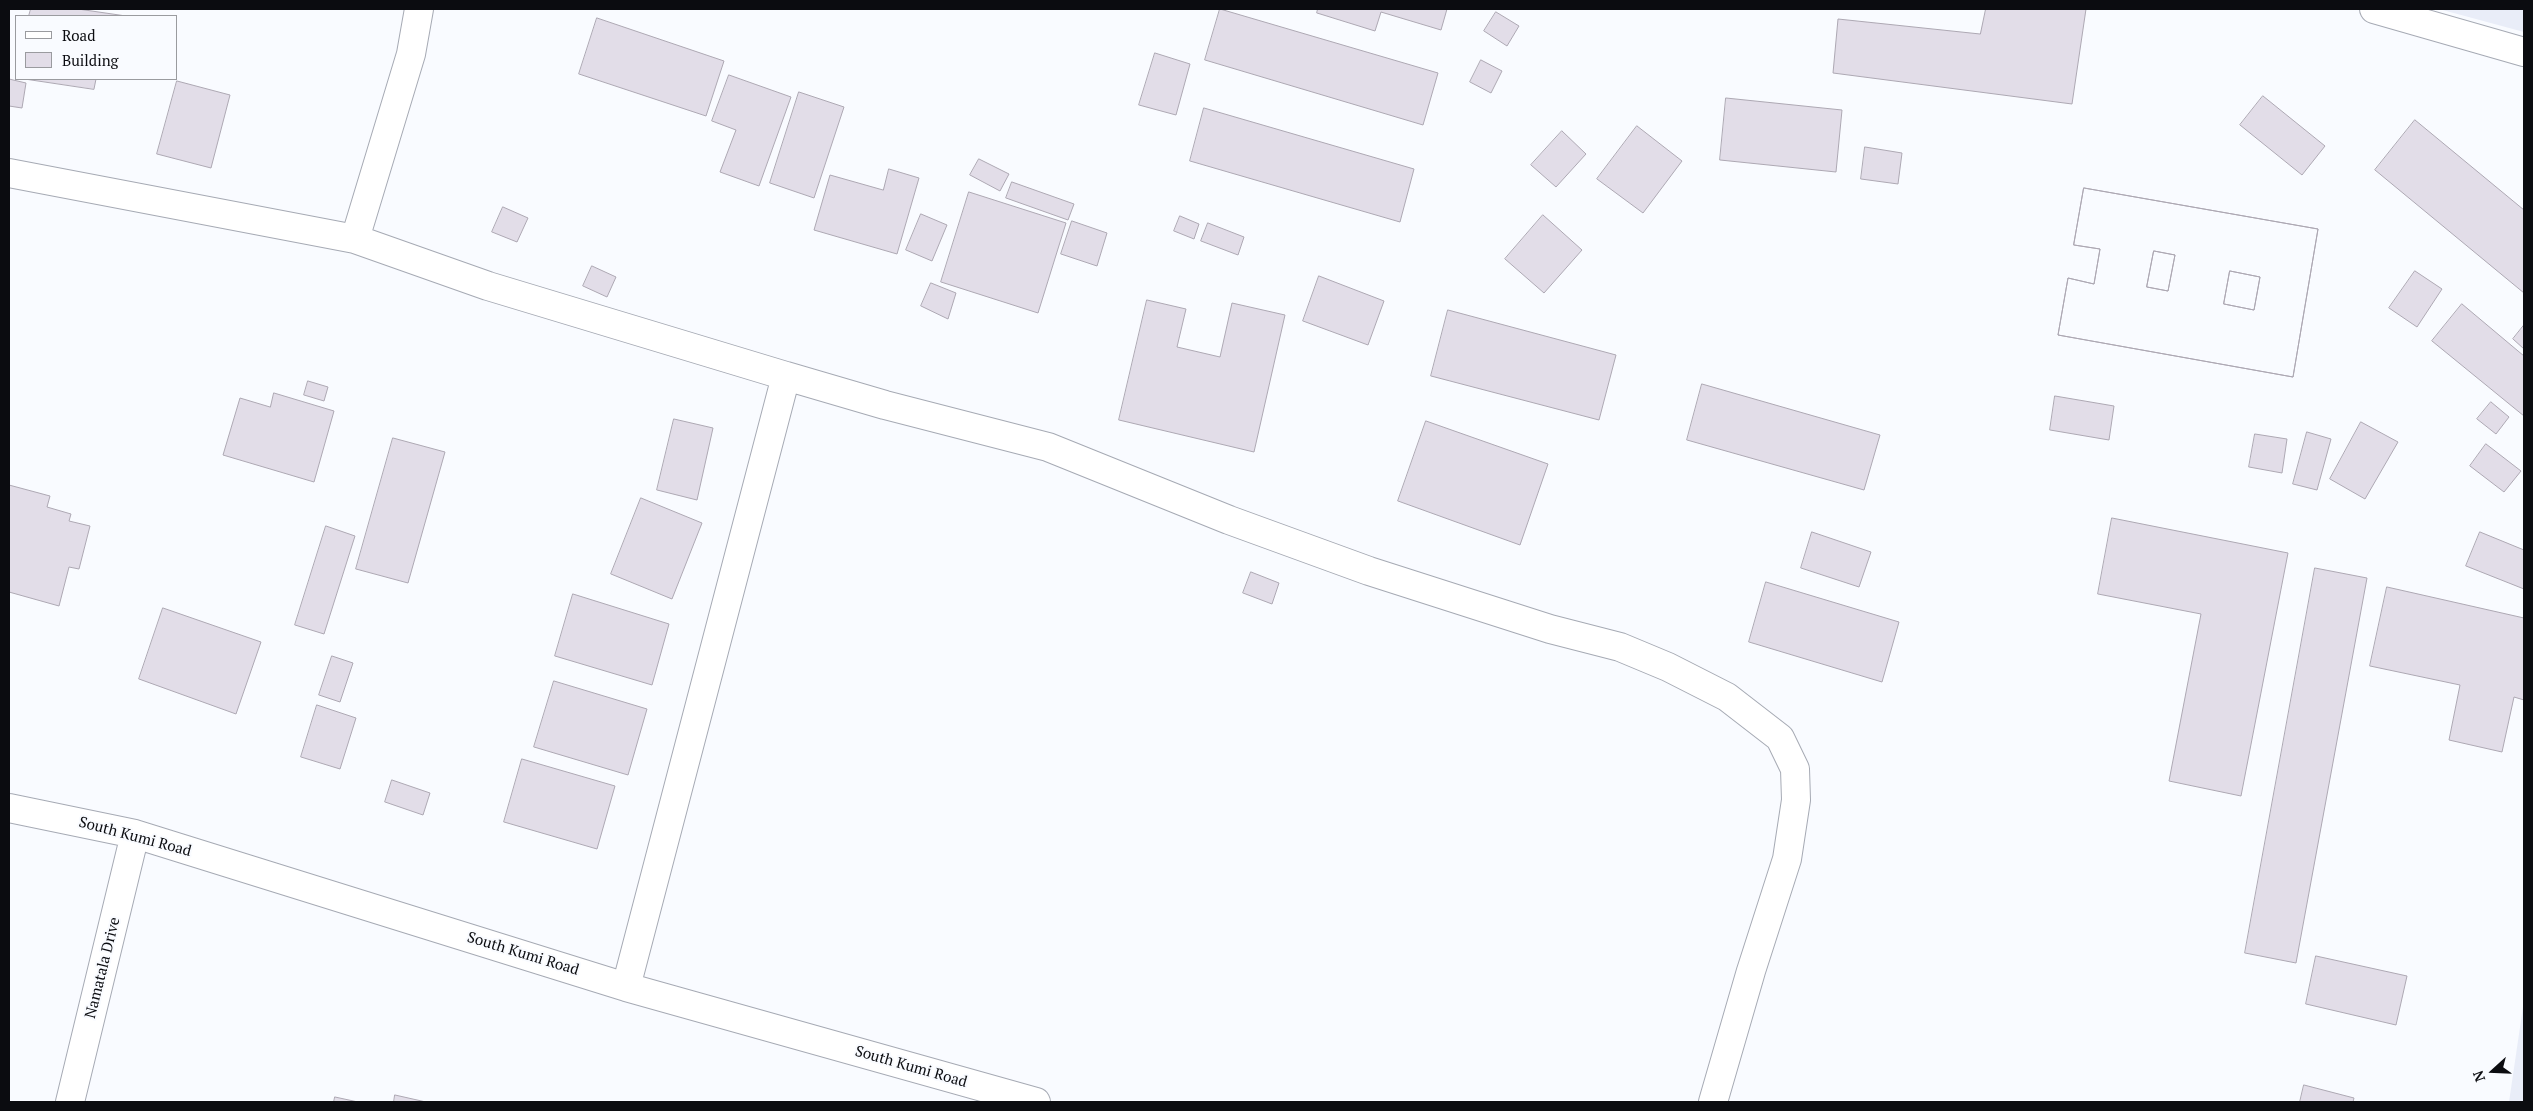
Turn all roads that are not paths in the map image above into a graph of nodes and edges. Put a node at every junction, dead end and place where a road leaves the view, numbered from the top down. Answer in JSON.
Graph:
{"nodes":[{"id":1,"x":419,"y":9,"type":"edge"},
{"id":2,"x":2374,"y":9,"type":"edge"},
{"id":3,"x":2524,"y":52,"type":"edge"},
{"id":4,"x":9,"y":173,"type":"edge"},
{"id":5,"x":355,"y":239,"type":"junction"},
{"id":6,"x":786,"y":376,"type":"junction"},
{"id":7,"x":9,"y":808,"type":"edge"},
{"id":8,"x":136,"y":834,"type":"junction"},
{"id":9,"x":626,"y":987,"type":"junction"},
{"id":10,"x":1001,"y":1098,"type":"edge"},
{"id":11,"x":70,"y":1102,"type":"edge"},
{"id":12,"x":1036,"y":1102,"type":"edge"},
{"id":13,"x":1713,"y":1102,"type":"edge"}],
"edges":[{"from":1,"to":5,"type":"street"},
{"from":2,"to":3,"type":"street"},
{"from":4,"to":5,"type":"street"},
{"from":5,"to":6,"type":"street"},
{"from":6,"to":9,"type":"street"},
{"from":6,"to":13,"type":"street"},
{"from":7,"to":8,"type":"street","name":"South Kumi Road"},
{"from":8,"to":9,"type":"street","name":"South Kumi Road"},
{"from":8,"to":11,"type":"street","name":"Namatala Drive"},
{"from":9,"to":10,"type":"street","name":"South Kumi Road"},
{"from":10,"to":12,"type":"street","name":"South Kumi Road"}]}
